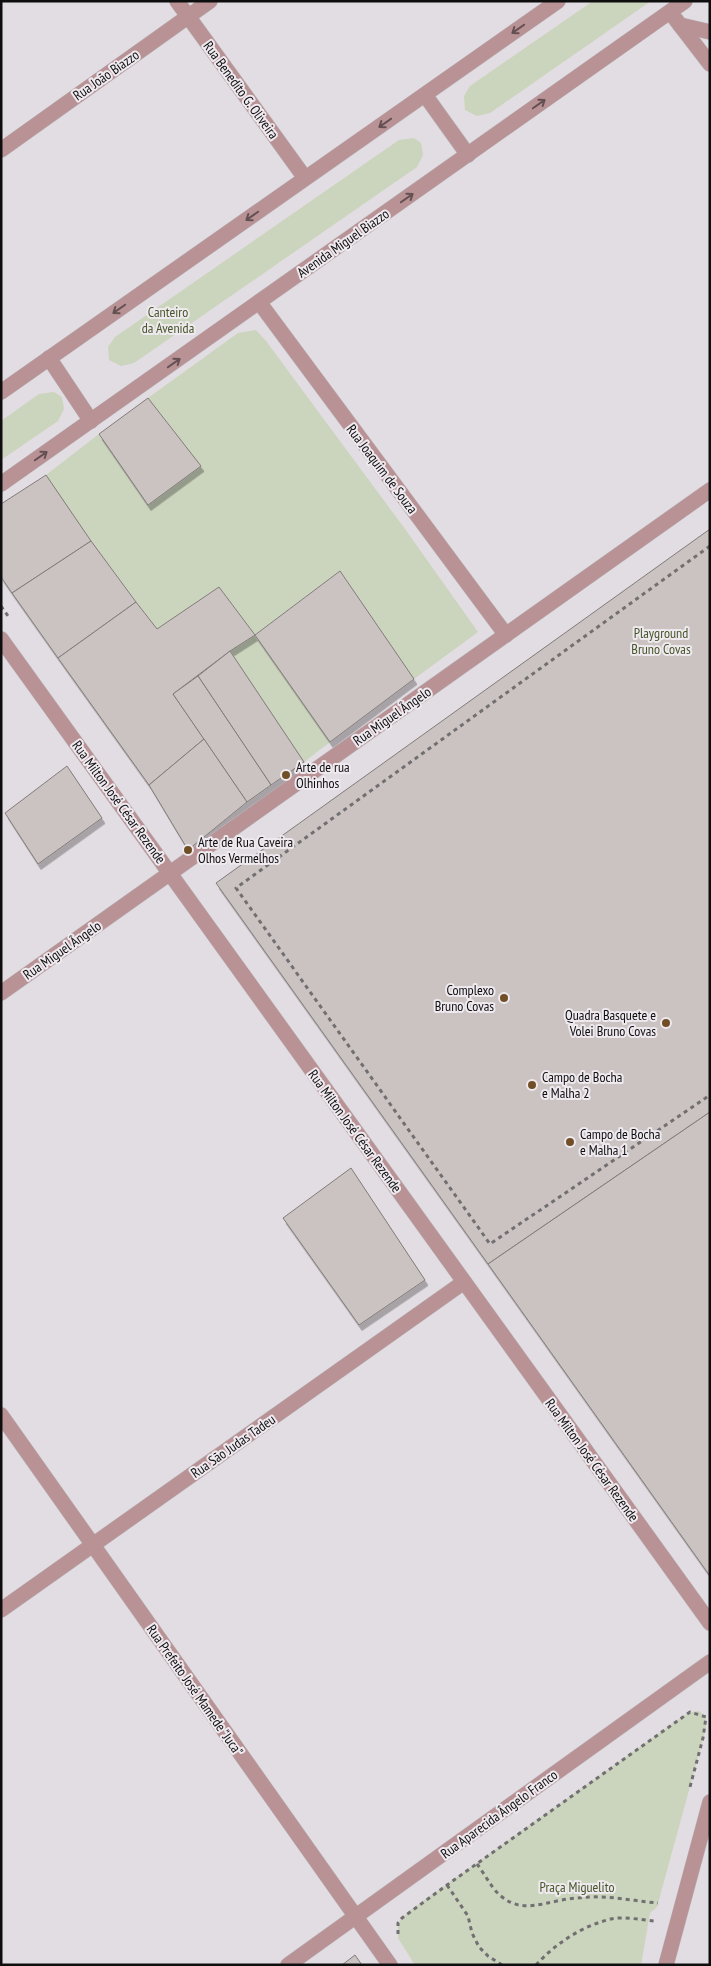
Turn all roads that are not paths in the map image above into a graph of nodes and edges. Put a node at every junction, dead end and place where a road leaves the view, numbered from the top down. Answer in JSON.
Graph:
{"nodes":[{"id":1,"x":177,"y":1,"type":"edge"},
{"id":2,"x":210,"y":1,"type":"edge"},
{"id":3,"x":558,"y":1,"type":"edge"},
{"id":4,"x":685,"y":1,"type":"edge"},
{"id":5,"x":670,"y":12,"type":"junction"},
{"id":6,"x":188,"y":17,"type":"junction"},
{"id":7,"x":680,"y":25,"type":"junction"},
{"id":8,"x":710,"y":32,"type":"edge"},
{"id":9,"x":710,"y":64,"type":"edge"},
{"id":10,"x":424,"y":95,"type":"junction"},
{"id":11,"x":1,"y":150,"type":"edge"},
{"id":12,"x":468,"y":155,"type":"junction"},
{"id":13,"x":305,"y":178,"type":"junction"},
{"id":14,"x":259,"y":302,"type":"junction"},
{"id":15,"x":49,"y":358,"type":"junction"},
{"id":16,"x":1,"y":392,"type":"edge"},
{"id":17,"x":91,"y":421,"type":"junction"},
{"id":18,"x":1,"y":484,"type":"edge"},
{"id":19,"x":710,"y":490,"type":"edge"},
{"id":20,"x":506,"y":635,"type":"junction"},
{"id":21,"x":1,"y":639,"type":"edge"},
{"id":22,"x":170,"y":873,"type":"junction"},
{"id":23,"x":1,"y":993,"type":"edge"},
{"id":24,"x":464,"y":1282,"type":"junction"},
{"id":25,"x":1,"y":1416,"type":"edge"},
{"id":26,"x":92,"y":1546,"type":"junction"},
{"id":27,"x":1,"y":1610,"type":"edge"},
{"id":28,"x":710,"y":1623,"type":"edge"},
{"id":29,"x":710,"y":1662,"type":"edge"},
{"id":30,"x":710,"y":1802,"type":"edge"},
{"id":31,"x":356,"y":1917,"type":"junction"},
{"id":32,"x":288,"y":1965,"type":"edge"},
{"id":33,"x":390,"y":1965,"type":"edge"},
{"id":34,"x":666,"y":1965,"type":"edge"}],
"edges":[{"from":1,"to":6,"type":"street","name":"Rua Benedito G. Oliveira"},
{"from":2,"to":6,"type":"street","name":"Rua João Biazzo"},
{"from":3,"to":10,"type":"street","one_way":true},
{"from":4,"to":5,"type":"street","name":"Avenida Miguel Biazzo"},
{"from":5,"to":7,"type":"street"},
{"from":12,"to":5,"type":"street","name":"Avenida Miguel Biazzo","one_way":true},
{"from":6,"to":11,"type":"street","name":"Rua João Biazzo"},
{"from":6,"to":13,"type":"street","name":"Rua Benedito G. Oliveira"},
{"from":7,"to":8,"type":"street"},
{"from":7,"to":9,"type":"street"},
{"from":10,"to":12,"type":"street"},
{"from":10,"to":13,"type":"street","one_way":true},
{"from":14,"to":12,"type":"street","name":"Avenida Miguel Biazzo","one_way":true},
{"from":13,"to":15,"type":"street","one_way":true},
{"from":17,"to":14,"type":"street","name":"Avenida Miguel Biazzo","one_way":true},
{"from":14,"to":20,"type":"street","name":"Rua Joaquim de Souza"},
{"from":15,"to":16,"type":"street"},
{"from":15,"to":17,"type":"street"},
{"from":18,"to":17,"type":"street","name":"Avenida Miguel Biazzo","one_way":true},
{"from":19,"to":20,"type":"street","name":"Rua Miguel Ângelo"},
{"from":20,"to":22,"type":"street","name":"Rua Miguel Ângelo"},
{"from":21,"to":22,"type":"street","name":"Rua Milton José César Rezende"},
{"from":22,"to":23,"type":"street","name":"Rua Miguel Ângelo"},
{"from":22,"to":24,"type":"street","name":"Rua Milton José César Rezende"},
{"from":24,"to":26,"type":"street","name":"Rua São Judas Tadeu"},
{"from":24,"to":28,"type":"street","name":"Rua Milton José César Rezende"},
{"from":25,"to":26,"type":"street","name":"Rua Prefeito José Mamede \"Juca\""},
{"from":26,"to":27,"type":"street","name":"Rua São Judas Tadeu"},
{"from":26,"to":31,"type":"street","name":"Rua Prefeito José Mamede \"Juca\""},
{"from":29,"to":31,"type":"street","name":"Rua Aparecida Ângelo Franco"},
{"from":30,"to":34,"type":"street"},
{"from":31,"to":32,"type":"street","name":"Rua Aparecida Ângelo Franco"},
{"from":31,"to":33,"type":"street","name":"Rua Prefeito José Mamede \"Juca\""}]}
